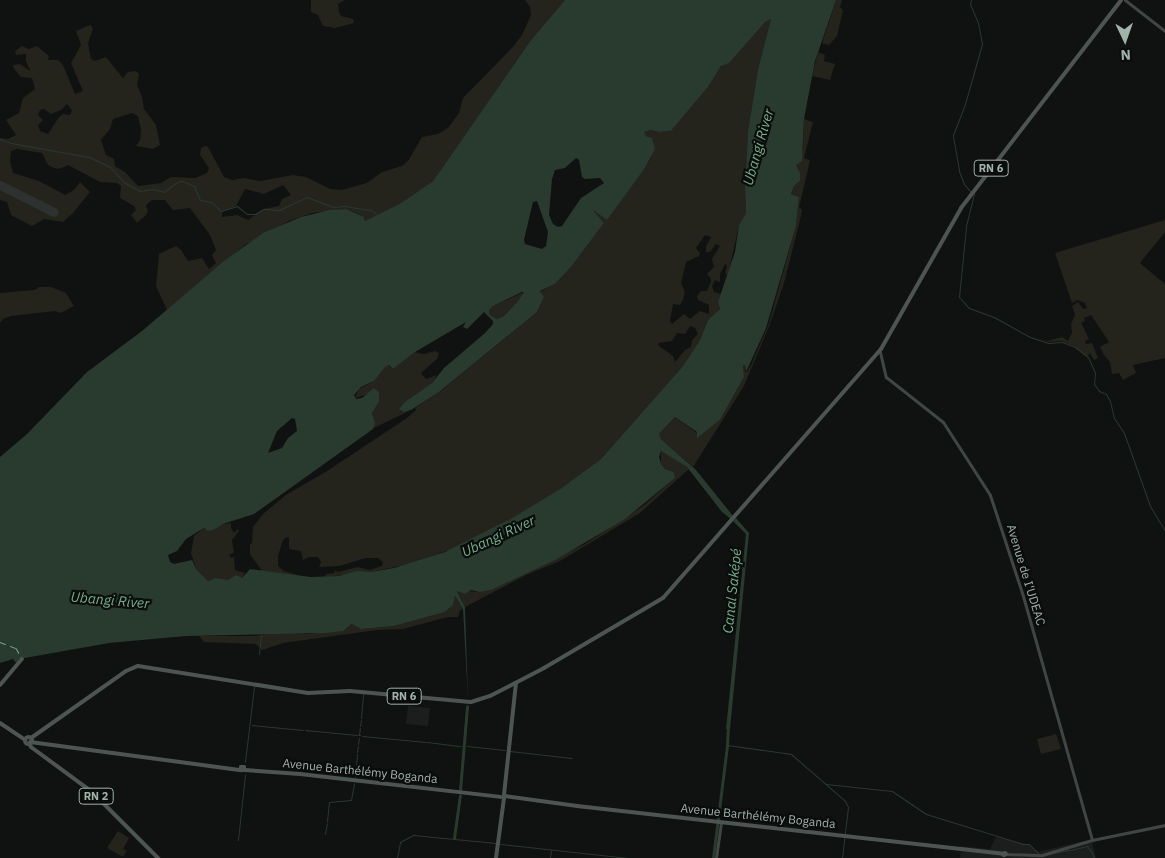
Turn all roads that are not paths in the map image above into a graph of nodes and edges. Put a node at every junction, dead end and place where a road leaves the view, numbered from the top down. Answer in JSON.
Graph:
{"nodes":[{"id":1,"x":1121,"y":0,"type":"edge"},
{"id":2,"x":1125,"y":0,"type":"edge"},
{"id":3,"x":1165,"y":30,"type":"edge"},
{"id":4,"x":880,"y":351,"type":"junction"},
{"id":5,"x":22,"y":659,"type":"dead end"},
{"id":6,"x":516,"y":683,"type":"junction"},
{"id":7,"x":0,"y":685,"type":"edge"},
{"id":8,"x":508,"y":687,"type":"junction"},
{"id":9,"x":514,"y":692,"type":"junction"},
{"id":10,"x":0,"y":723,"type":"edge"},
{"id":11,"x":30,"y":741,"type":"junction"},
{"id":12,"x":503,"y":797,"type":"junction"},
{"id":13,"x":719,"y":822,"type":"junction"},
{"id":14,"x":1165,"y":825,"type":"edge"},
{"id":15,"x":1092,"y":840,"type":"junction"},
{"id":16,"x":1005,"y":855,"type":"edge"},
{"id":17,"x":158,"y":858,"type":"edge"},
{"id":18,"x":496,"y":858,"type":"edge"},
{"id":19,"x":716,"y":858,"type":"edge"}],
"edges":[{"from":1,"to":4,"type":"main road","number":"RN 6"},
{"from":2,"to":3,"type":"main road"},
{"from":4,"to":6,"type":"main road","number":"RN 6"},
{"from":4,"to":15,"type":"main road","name":"Avenue de I'UDEAC"},
{"from":5,"to":7,"type":"main road"},
{"from":6,"to":8,"type":"main road","number":"RN 6"},
{"from":6,"to":9,"type":"main road"},
{"from":8,"to":9,"type":"main road"},
{"from":8,"to":11,"type":"main road","number":"RN 6"},
{"from":9,"to":12,"type":"main road"},
{"from":10,"to":11,"type":"main road"},
{"from":11,"to":12,"type":"main road","name":"Avenue Barthélémy Boganda"},
{"from":11,"to":17,"type":"main road","number":"RN 2"},
{"from":12,"to":13,"type":"main road","name":"Avenue Barthélémy Boganda"},
{"from":12,"to":18,"type":"main road"},
{"from":13,"to":16,"type":"main road","name":"Avenue Barthélémy Boganda"},
{"from":13,"to":19,"type":"main road"},
{"from":14,"to":15,"type":"main road"},
{"from":15,"to":16,"type":"main road"}]}
